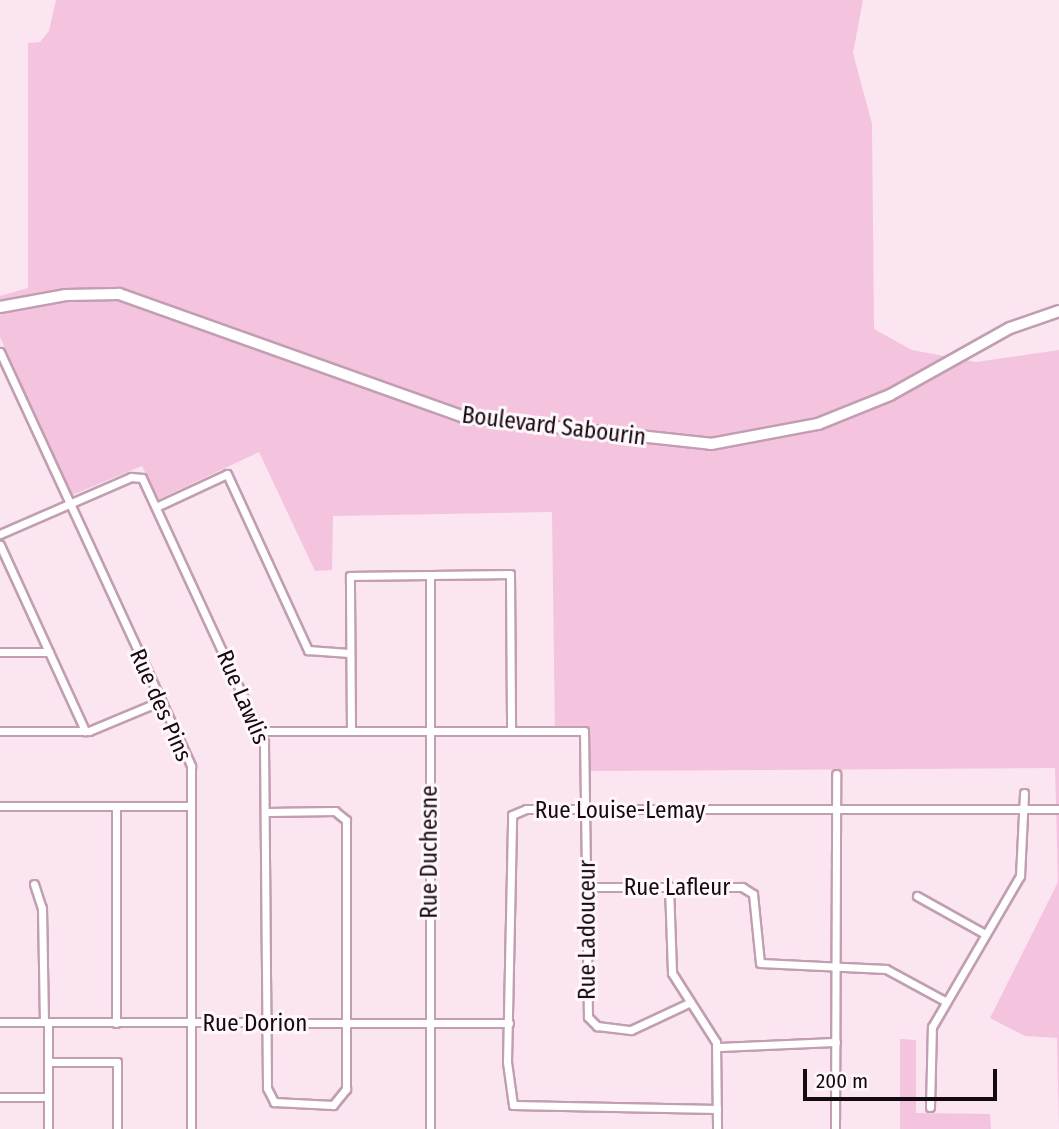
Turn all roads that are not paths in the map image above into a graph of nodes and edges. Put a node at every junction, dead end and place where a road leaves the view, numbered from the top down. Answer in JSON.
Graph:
{"nodes":[{"id":1,"x":0,"y":307,"type":"edge"},
{"id":2,"x":1059,"y":311,"type":"edge"},
{"id":3,"x":0,"y":352,"type":"edge"},
{"id":4,"x":68,"y":504,"type":"junction"},
{"id":5,"x":156,"y":507,"type":"junction"},
{"id":6,"x":0,"y":534,"type":"edge"},
{"id":7,"x":0,"y":545,"type":"edge"},
{"id":8,"x":430,"y":575,"type":"junction"},
{"id":9,"x":0,"y":652,"type":"edge"},
{"id":10,"x":49,"y":652,"type":"junction"},
{"id":11,"x":349,"y":653,"type":"junction"},
{"id":12,"x":161,"y":701,"type":"junction"},
{"id":13,"x":0,"y":731,"type":"edge"},
{"id":14,"x":85,"y":731,"type":"junction"},
{"id":15,"x":261,"y":731,"type":"junction"},
{"id":16,"x":351,"y":731,"type":"junction"},
{"id":17,"x":511,"y":731,"type":"junction"},
{"id":18,"x":429,"y":732,"type":"junction"},
{"id":19,"x":836,"y":774,"type":"dead end"},
{"id":20,"x":1024,"y":793,"type":"dead end"},
{"id":21,"x":0,"y":806,"type":"edge"},
{"id":22,"x":116,"y":806,"type":"junction"},
{"id":23,"x":191,"y":806,"type":"junction"},
{"id":24,"x":587,"y":809,"type":"junction"},
{"id":25,"x":1059,"y":809,"type":"edge"},
{"id":26,"x":1025,"y":810,"type":"junction"},
{"id":27,"x":837,"y":811,"type":"junction"},
{"id":28,"x":268,"y":812,"type":"junction"},
{"id":29,"x":34,"y":884,"type":"dead end"},
{"id":30,"x":669,"y":886,"type":"junction"},
{"id":31,"x":587,"y":887,"type":"junction"},
{"id":32,"x":918,"y":895,"type":"dead end"},
{"id":33,"x":985,"y":934,"type":"junction"},
{"id":34,"x":836,"y":968,"type":"junction"},
{"id":35,"x":945,"y":1001,"type":"junction"},
{"id":36,"x":689,"y":1003,"type":"junction"},
{"id":37,"x":0,"y":1022,"type":"edge"},
{"id":38,"x":46,"y":1022,"type":"junction"},
{"id":39,"x":116,"y":1023,"type":"junction"},
{"id":40,"x":191,"y":1023,"type":"junction"},
{"id":41,"x":267,"y":1023,"type":"junction"},
{"id":42,"x":348,"y":1023,"type":"junction"},
{"id":43,"x":430,"y":1023,"type":"junction"},
{"id":44,"x":509,"y":1023,"type":"junction"},
{"id":45,"x":836,"y":1042,"type":"junction"},
{"id":46,"x":717,"y":1047,"type":"junction"},
{"id":47,"x":48,"y":1062,"type":"junction"},
{"id":48,"x":0,"y":1097,"type":"edge"},
{"id":49,"x":48,"y":1097,"type":"junction"},
{"id":50,"x":930,"y":1107,"type":"dead end"},
{"id":51,"x":717,"y":1109,"type":"junction"},
{"id":52,"x":48,"y":1129,"type":"edge"},
{"id":53,"x":117,"y":1129,"type":"edge"},
{"id":54,"x":191,"y":1129,"type":"edge"},
{"id":55,"x":430,"y":1129,"type":"edge"},
{"id":56,"x":717,"y":1129,"type":"edge"},
{"id":57,"x":835,"y":1129,"type":"edge"}],
"edges":[{"from":1,"to":2,"type":"street","name":"Boulevard Sabourin"},
{"from":3,"to":4,"type":"street","name":"Rue des Pins"},
{"from":4,"to":5,"type":"street","name":"Rue Lawlis"},
{"from":4,"to":6,"type":"street"},
{"from":4,"to":12,"type":"street","name":"Rue des Pins"},
{"from":5,"to":11,"type":"street"},
{"from":5,"to":15,"type":"street","name":"Rue Lawlis"},
{"from":7,"to":10,"type":"street"},
{"from":8,"to":11,"type":"street"},
{"from":8,"to":17,"type":"street"},
{"from":8,"to":18,"type":"street","name":"Rue Duchesne"},
{"from":9,"to":10,"type":"street"},
{"from":10,"to":14,"type":"street"},
{"from":11,"to":16,"type":"street"},
{"from":12,"to":14,"type":"street"},
{"from":12,"to":23,"type":"street","name":"Rue des Pins"},
{"from":13,"to":14,"type":"street"},
{"from":15,"to":16,"type":"street"},
{"from":15,"to":28,"type":"street","name":"Rue Lawlis"},
{"from":16,"to":18,"type":"street"},
{"from":17,"to":18,"type":"street"},
{"from":17,"to":24,"type":"street","name":"Rue Ladouceur"},
{"from":18,"to":43,"type":"street","name":"Rue Duchesne"},
{"from":19,"to":27,"type":"street"},
{"from":20,"to":26,"type":"street"},
{"from":21,"to":22,"type":"street"},
{"from":22,"to":23,"type":"street"},
{"from":22,"to":39,"type":"street"},
{"from":23,"to":40,"type":"street","name":"Rue des Pins"},
{"from":24,"to":27,"type":"street","name":"Rue Louise-Lemay"},
{"from":24,"to":31,"type":"street","name":"Rue Ladouceur"},
{"from":24,"to":44,"type":"street","name":"Rue Louise-Lemay"},
{"from":25,"to":26,"type":"street","name":"Rue Louise-Lemay"},
{"from":26,"to":27,"type":"street","name":"Rue Louise-Lemay"},
{"from":26,"to":33,"type":"street"},
{"from":27,"to":34,"type":"street"},
{"from":28,"to":41,"type":"street","name":"Rue Lawlis"},
{"from":28,"to":42,"type":"street"},
{"from":29,"to":38,"type":"street"},
{"from":30,"to":31,"type":"street","name":"Rue Lafleur"},
{"from":30,"to":34,"type":"street","name":"Rue Lafleur"},
{"from":30,"to":36,"type":"street"},
{"from":31,"to":36,"type":"street","name":"Rue Ladouceur"},
{"from":32,"to":33,"type":"street"},
{"from":33,"to":35,"type":"street"},
{"from":34,"to":35,"type":"street","name":"Rue Lafleur"},
{"from":34,"to":45,"type":"street"},
{"from":35,"to":50,"type":"street"},
{"from":36,"to":46,"type":"street"},
{"from":37,"to":38,"type":"street","name":"Rue Dorion"},
{"from":38,"to":39,"type":"street","name":"Rue Dorion"},
{"from":38,"to":47,"type":"street"},
{"from":39,"to":40,"type":"street","name":"Rue Dorion"},
{"from":40,"to":41,"type":"street","name":"Rue Dorion"},
{"from":40,"to":54,"type":"street","name":"Rue des Pins"},
{"from":41,"to":42,"type":"street","name":"Rue Dorion"},
{"from":41,"to":42,"type":"street","name":"Rue Lawlis"},
{"from":42,"to":43,"type":"street","name":"Rue Dorion"},
{"from":43,"to":44,"type":"street","name":"Rue Dorion"},
{"from":43,"to":55,"type":"street","name":"Rue Duchesne"},
{"from":44,"to":51,"type":"street","name":"Rue Louise-Lemay"},
{"from":45,"to":46,"type":"street"},
{"from":45,"to":57,"type":"street"},
{"from":46,"to":51,"type":"street"},
{"from":47,"to":49,"type":"street"},
{"from":47,"to":53,"type":"street"},
{"from":48,"to":49,"type":"street"},
{"from":49,"to":52,"type":"street"},
{"from":51,"to":56,"type":"street"}]}
